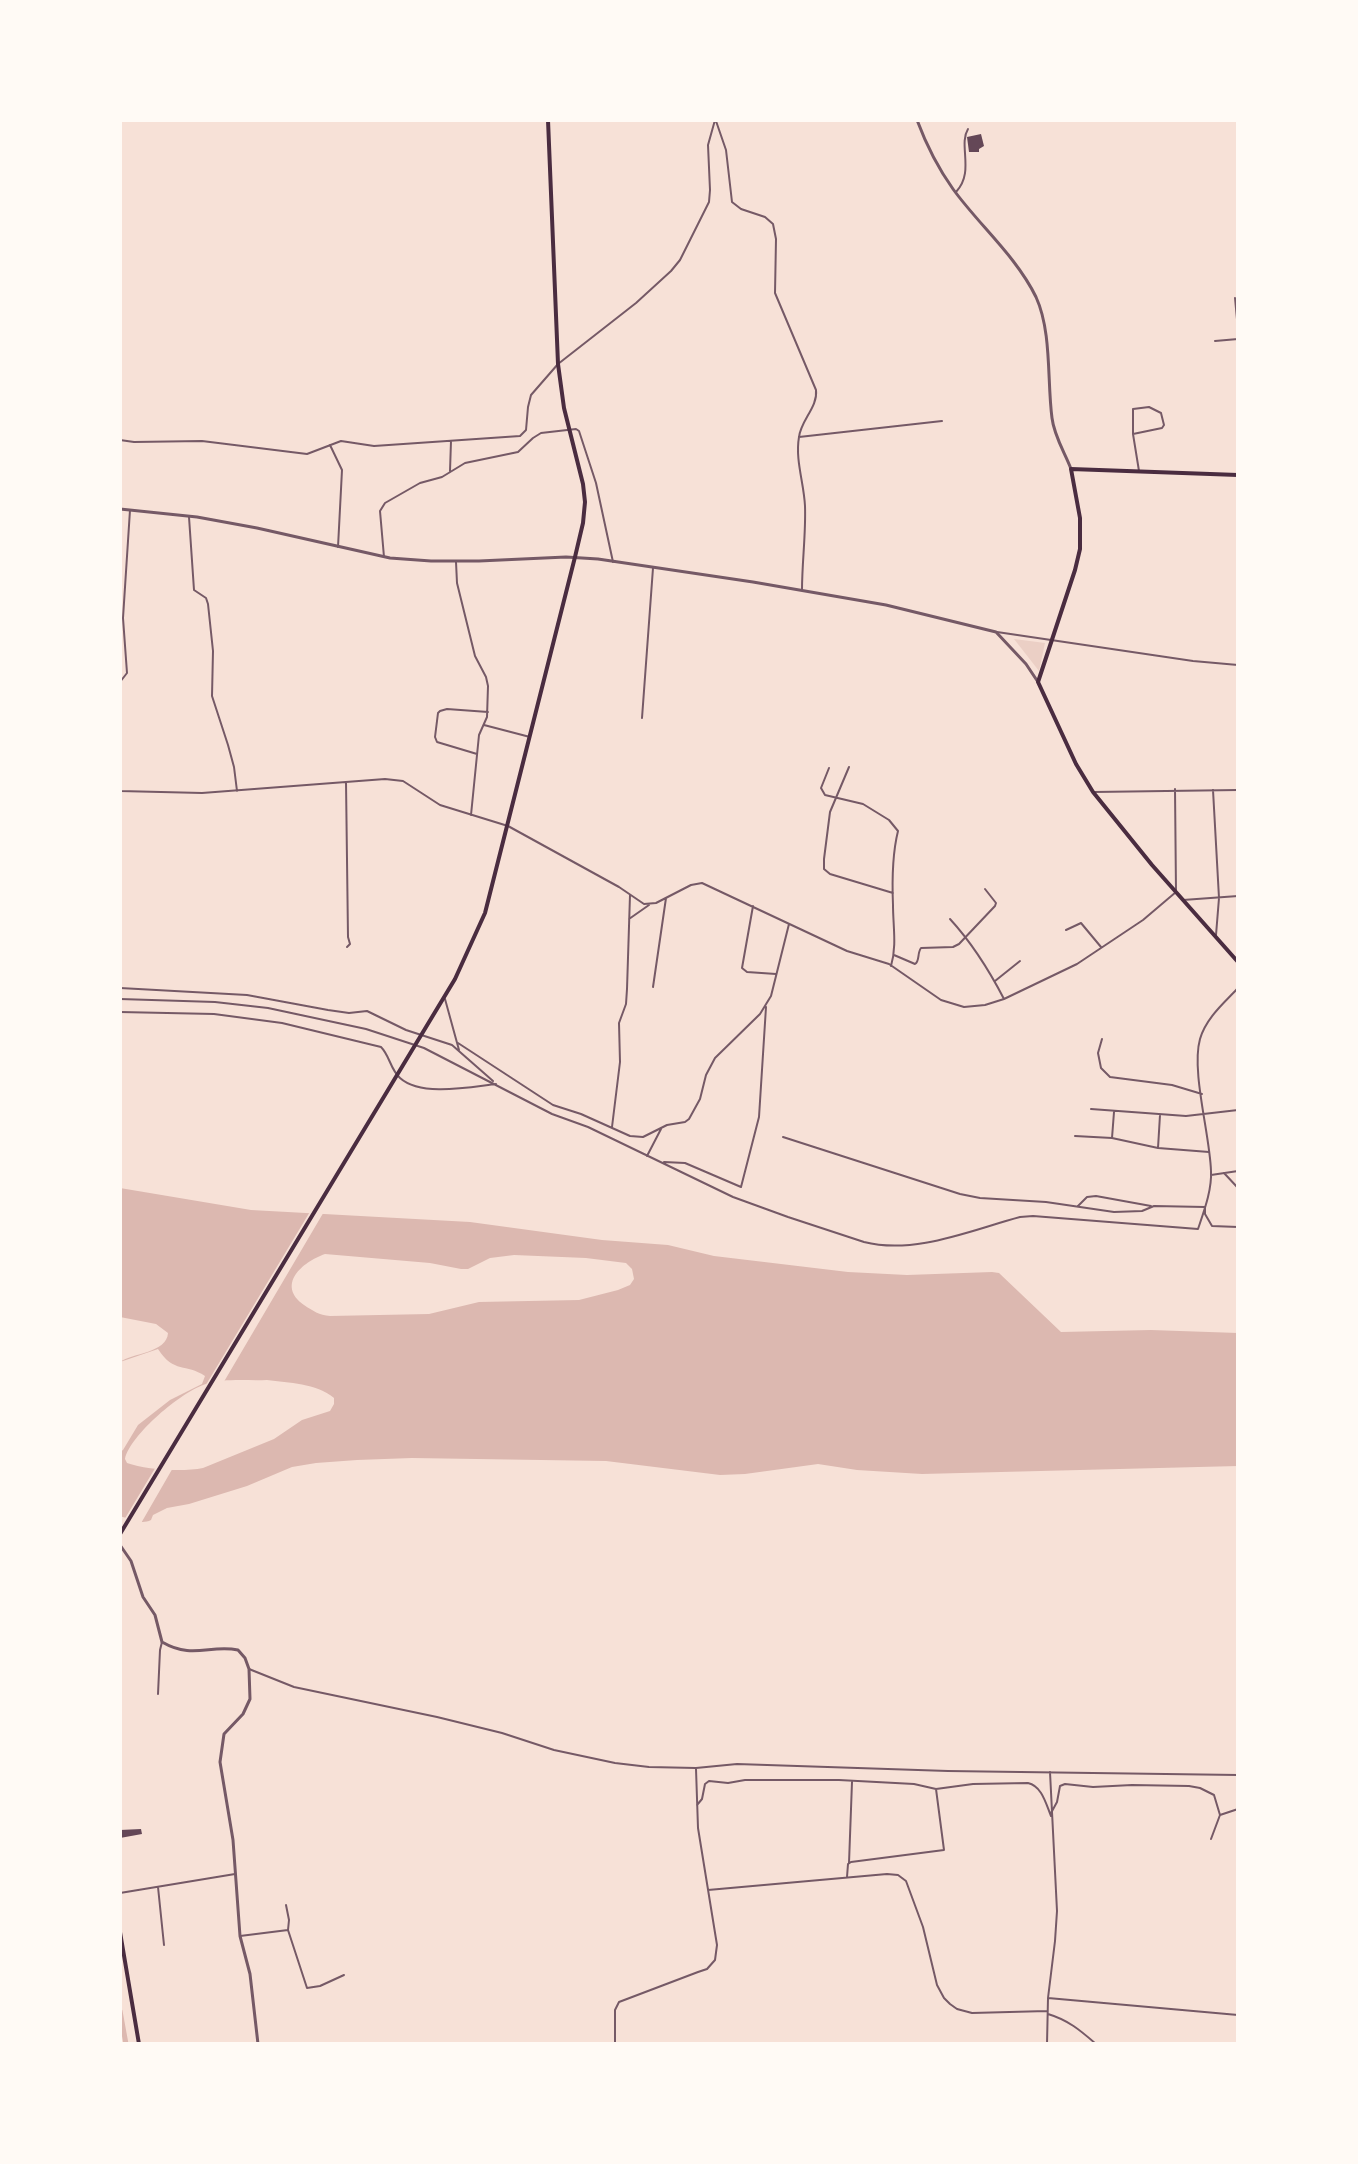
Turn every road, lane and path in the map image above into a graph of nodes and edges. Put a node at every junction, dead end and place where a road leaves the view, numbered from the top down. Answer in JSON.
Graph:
{"nodes":[{"id":1,"x":548,"y":120,"type":"edge"},
{"id":2,"x":715,"y":120,"type":"edge"},
{"id":3,"x":917,"y":120,"type":"edge"},
{"id":4,"x":968,"y":129,"type":"dead end"},
{"id":5,"x":956,"y":192,"type":"junction"},
{"id":6,"x":1235,"y":298,"type":"dead end"},
{"id":7,"x":1238,"y":330,"type":"edge"},
{"id":8,"x":1238,"y":339,"type":"edge"},
{"id":9,"x":1215,"y":341,"type":"dead end"},
{"id":10,"x":558,"y":364,"type":"junction"},
{"id":11,"x":942,"y":421,"type":"dead end"},
{"id":12,"x":570,"y":430,"type":"junction"},
{"id":13,"x":1133,"y":434,"type":"junction"},
{"id":14,"x":799,"y":437,"type":"junction"},
{"id":15,"x":120,"y":440,"type":"edge"},
{"id":16,"x":451,"y":441,"type":"junction"},
{"id":17,"x":330,"y":444,"type":"junction"},
{"id":18,"x":1071,"y":469,"type":"junction"},
{"id":19,"x":450,"y":471,"type":"junction"},
{"id":20,"x":1139,"y":471,"type":"junction"},
{"id":21,"x":1238,"y":475,"type":"edge"},
{"id":22,"x":120,"y":509,"type":"edge"},
{"id":23,"x":130,"y":510,"type":"junction"},
{"id":24,"x":189,"y":516,"type":"junction"},
{"id":25,"x":338,"y":547,"type":"junction"},
{"id":26,"x":384,"y":556,"type":"junction"},
{"id":27,"x":575,"y":557,"type":"junction"},
{"id":28,"x":456,"y":561,"type":"junction"},
{"id":29,"x":613,"y":562,"type":"junction"},
{"id":30,"x":653,"y":568,"type":"junction"},
{"id":31,"x":802,"y":590,"type":"junction"},
{"id":32,"x":996,"y":632,"type":"junction"},
{"id":33,"x":1051,"y":640,"type":"junction"},
{"id":34,"x":1238,"y":665,"type":"edge"},
{"id":35,"x":120,"y":682,"type":"edge"},
{"id":36,"x":1038,"y":682,"type":"junction"},
{"id":37,"x":488,"y":712,"type":"junction"},
{"id":38,"x":642,"y":718,"type":"dead end"},
{"id":39,"x":483,"y":725,"type":"junction"},
{"id":40,"x":530,"y":737,"type":"junction"},
{"id":41,"x":477,"y":754,"type":"junction"},
{"id":42,"x":849,"y":767,"type":"dead end"},
{"id":43,"x":829,"y":768,"type":"dead end"},
{"id":44,"x":120,"y":778,"type":"edge"},
{"id":45,"x":346,"y":782,"type":"junction"},
{"id":46,"x":1175,"y":789,"type":"junction"},
{"id":47,"x":1213,"y":790,"type":"junction"},
{"id":48,"x":1238,"y":790,"type":"edge"},
{"id":49,"x":121,"y":791,"type":"edge"},
{"id":50,"x":237,"y":791,"type":"junction"},
{"id":51,"x":1093,"y":792,"type":"junction"},
{"id":52,"x":837,"y":799,"type":"junction"},
{"id":53,"x":471,"y":815,"type":"junction"},
{"id":54,"x":508,"y":826,"type":"junction"},
{"id":55,"x":985,"y":889,"type":"dead end"},
{"id":56,"x":1176,"y":892,"type":"junction"},
{"id":57,"x":893,"y":893,"type":"junction"},
{"id":58,"x":630,"y":894,"type":"junction"},
{"id":59,"x":1238,"y":896,"type":"edge"},
{"id":60,"x":666,"y":898,"type":"junction"},
{"id":61,"x":1219,"y":898,"type":"junction"},
{"id":62,"x":1183,"y":900,"type":"junction"},
{"id":63,"x":649,"y":904,"type":"junction"},
{"id":64,"x":753,"y":906,"type":"junction"},
{"id":65,"x":629,"y":919,"type":"junction"},
{"id":66,"x":950,"y":919,"type":"dead end"},
{"id":67,"x":789,"y":922,"type":"junction"},
{"id":68,"x":1066,"y":930,"type":"dead end"},
{"id":69,"x":966,"y":936,"type":"junction"},
{"id":70,"x":1216,"y":938,"type":"junction"},
{"id":71,"x":347,"y":948,"type":"dead end"},
{"id":72,"x":1101,"y":948,"type":"junction"},
{"id":73,"x":894,"y":955,"type":"junction"},
{"id":74,"x":1020,"y":961,"type":"dead end"},
{"id":75,"x":1238,"y":962,"type":"edge"},
{"id":76,"x":891,"y":966,"type":"junction"},
{"id":77,"x":777,"y":974,"type":"junction"},
{"id":78,"x":995,"y":981,"type":"junction"},
{"id":79,"x":653,"y":987,"type":"dead end"},
{"id":80,"x":120,"y":988,"type":"edge"},
{"id":81,"x":1238,"y":988,"type":"edge"},
{"id":82,"x":444,"y":996,"type":"junction"},
{"id":83,"x":120,"y":999,"type":"edge"},
{"id":84,"x":1004,"y":999,"type":"junction"},
{"id":85,"x":766,"y":1006,"type":"junction"},
{"id":86,"x":120,"y":1012,"type":"edge"},
{"id":87,"x":1102,"y":1039,"type":"dead end"},
{"id":88,"x":458,"y":1043,"type":"junction"},
{"id":89,"x":459,"y":1050,"type":"junction"},
{"id":90,"x":496,"y":1084,"type":"junction"},
{"id":91,"x":1202,"y":1094,"type":"junction"},
{"id":92,"x":1090,"y":1109,"type":"dead end"},
{"id":93,"x":1238,"y":1110,"type":"edge"},
{"id":94,"x":1114,"y":1112,"type":"junction"},
{"id":95,"x":1161,"y":1114,"type":"junction"},
{"id":96,"x":1204,"y":1115,"type":"junction"},
{"id":97,"x":612,"y":1127,"type":"junction"},
{"id":98,"x":662,"y":1127,"type":"junction"},
{"id":99,"x":1075,"y":1136,"type":"dead end"},
{"id":100,"x":783,"y":1137,"type":"dead end"},
{"id":101,"x":1112,"y":1138,"type":"junction"},
{"id":102,"x":1158,"y":1148,"type":"junction"},
{"id":103,"x":1209,"y":1152,"type":"junction"},
{"id":104,"x":647,"y":1156,"type":"junction"},
{"id":105,"x":661,"y":1162,"type":"junction"},
{"id":106,"x":1238,"y":1171,"type":"edge"},
{"id":107,"x":1224,"y":1173,"type":"junction"},
{"id":108,"x":1211,"y":1175,"type":"junction"},
{"id":109,"x":1238,"y":1188,"type":"edge"},
{"id":110,"x":1077,"y":1206,"type":"junction"},
{"id":111,"x":1154,"y":1206,"type":"junction"},
{"id":112,"x":1238,"y":1206,"type":"edge"},
{"id":113,"x":1205,"y":1207,"type":"junction"},
{"id":114,"x":1238,"y":1228,"type":"edge"},
{"id":115,"x":120,"y":1534,"type":"edge"},
{"id":116,"x":120,"y":1545,"type":"edge"},
{"id":117,"x":162,"y":1642,"type":"junction"},
{"id":118,"x":249,"y":1669,"type":"junction"},
{"id":119,"x":158,"y":1694,"type":"dead end"},
{"id":120,"x":696,"y":1768,"type":"junction"},
{"id":121,"x":1050,"y":1771,"type":"junction"},
{"id":122,"x":1238,"y":1775,"type":"edge"},
{"id":123,"x":852,"y":1781,"type":"junction"},
{"id":124,"x":936,"y":1789,"type":"junction"},
{"id":125,"x":698,"y":1805,"type":"junction"},
{"id":126,"x":1238,"y":1809,"type":"edge"},
{"id":127,"x":1051,"y":1815,"type":"junction"},
{"id":128,"x":1220,"y":1815,"type":"junction"},
{"id":129,"x":1211,"y":1839,"type":"dead end"},
{"id":130,"x":849,"y":1863,"type":"junction"},
{"id":131,"x":235,"y":1874,"type":"junction"},
{"id":132,"x":847,"y":1877,"type":"junction"},
{"id":133,"x":158,"y":1887,"type":"junction"},
{"id":134,"x":708,"y":1890,"type":"junction"},
{"id":135,"x":120,"y":1893,"type":"edge"},
{"id":136,"x":286,"y":1905,"type":"dead end"},
{"id":137,"x":288,"y":1930,"type":"junction"},
{"id":138,"x":120,"y":1932,"type":"edge"},
{"id":139,"x":240,"y":1936,"type":"junction"},
{"id":140,"x":164,"y":1946,"type":"dead end"},
{"id":141,"x":344,"y":1975,"type":"dead end"},
{"id":142,"x":1048,"y":1998,"type":"junction"},
{"id":143,"x":1047,"y":2013,"type":"junction"},
{"id":144,"x":1238,"y":2015,"type":"edge"},
{"id":145,"x":139,"y":2044,"type":"edge"},
{"id":146,"x":258,"y":2044,"type":"edge"},
{"id":147,"x":615,"y":2044,"type":"edge"},
{"id":148,"x":1047,"y":2044,"type":"edge"},
{"id":149,"x":1096,"y":2044,"type":"edge"}],
"edges":[{"from":1,"to":10,"type":"main road"},
{"from":2,"to":10,"type":"street"},
{"from":2,"to":14,"type":"street"},
{"from":3,"to":5,"type":"street"},
{"from":4,"to":5,"type":"street"},
{"from":5,"to":18,"type":"street"},
{"from":6,"to":7,"type":"street"},
{"from":8,"to":9,"type":"street"},
{"from":10,"to":12,"type":"main road"},
{"from":10,"to":16,"type":"street"},
{"from":11,"to":14,"type":"street"},
{"from":12,"to":19,"type":"street"},
{"from":12,"to":27,"type":"main road"},
{"from":12,"to":29,"type":"street"},
{"from":13,"to":13,"type":"street"},
{"from":13,"to":20,"type":"street"},
{"from":14,"to":31,"type":"street"},
{"from":15,"to":17,"type":"street"},
{"from":16,"to":17,"type":"street"},
{"from":16,"to":19,"type":"street"},
{"from":17,"to":25,"type":"street"},
{"from":18,"to":20,"type":"main road"},
{"from":18,"to":33,"type":"main road"},
{"from":19,"to":26,"type":"street"},
{"from":20,"to":21,"type":"main road"},
{"from":22,"to":23,"type":"street"},
{"from":23,"to":24,"type":"street"},
{"from":23,"to":35,"type":"street"},
{"from":24,"to":25,"type":"street"},
{"from":24,"to":50,"type":"street"},
{"from":25,"to":26,"type":"street"},
{"from":26,"to":28,"type":"street"},
{"from":27,"to":28,"type":"street"},
{"from":27,"to":29,"type":"street"},
{"from":27,"to":40,"type":"main road"},
{"from":28,"to":37,"type":"street"},
{"from":29,"to":30,"type":"street"},
{"from":30,"to":31,"type":"street"},
{"from":30,"to":38,"type":"street"},
{"from":31,"to":32,"type":"street"},
{"from":32,"to":33,"type":"street"},
{"from":32,"to":36,"type":"street"},
{"from":33,"to":34,"type":"street"},
{"from":33,"to":36,"type":"main road"},
{"from":36,"to":51,"type":"main road"},
{"from":37,"to":39,"type":"street"},
{"from":37,"to":41,"type":"street"},
{"from":39,"to":40,"type":"street"},
{"from":39,"to":41,"type":"street"},
{"from":40,"to":54,"type":"main road"},
{"from":41,"to":53,"type":"street"},
{"from":42,"to":52,"type":"street"},
{"from":43,"to":52,"type":"street"},
{"from":44,"to":49,"type":"street"},
{"from":45,"to":50,"type":"street"},
{"from":45,"to":53,"type":"street"},
{"from":45,"to":71,"type":"street"},
{"from":46,"to":47,"type":"street"},
{"from":46,"to":51,"type":"street"},
{"from":46,"to":56,"type":"street"},
{"from":47,"to":48,"type":"street"},
{"from":47,"to":61,"type":"street"},
{"from":49,"to":50,"type":"street"},
{"from":51,"to":56,"type":"main road"},
{"from":52,"to":57,"type":"street"},
{"from":52,"to":57,"type":"street"},
{"from":53,"to":54,"type":"street"},
{"from":54,"to":58,"type":"street"},
{"from":54,"to":82,"type":"main road"},
{"from":55,"to":69,"type":"street"},
{"from":56,"to":62,"type":"main road"},
{"from":56,"to":72,"type":"street"},
{"from":57,"to":73,"type":"street"},
{"from":58,"to":63,"type":"street"},
{"from":58,"to":65,"type":"street"},
{"from":59,"to":61,"type":"street"},
{"from":60,"to":63,"type":"street"},
{"from":60,"to":64,"type":"street"},
{"from":60,"to":79,"type":"street"},
{"from":61,"to":62,"type":"street"},
{"from":61,"to":70,"type":"street"},
{"from":62,"to":70,"type":"main road"},
{"from":63,"to":65,"type":"street"},
{"from":64,"to":67,"type":"street"},
{"from":64,"to":77,"type":"street"},
{"from":65,"to":97,"type":"street"},
{"from":66,"to":69,"type":"street"},
{"from":67,"to":76,"type":"street"},
{"from":67,"to":77,"type":"street"},
{"from":68,"to":72,"type":"street"},
{"from":69,"to":73,"type":"street"},
{"from":69,"to":78,"type":"street"},
{"from":70,"to":75,"type":"main road"},
{"from":72,"to":84,"type":"street"},
{"from":73,"to":76,"type":"street"},
{"from":74,"to":78,"type":"street"},
{"from":76,"to":84,"type":"street"},
{"from":77,"to":85,"type":"street"},
{"from":78,"to":84,"type":"street"},
{"from":80,"to":89,"type":"street"},
{"from":81,"to":91,"type":"street"},
{"from":82,"to":88,"type":"street"},
{"from":82,"to":115,"type":"main road"},
{"from":83,"to":90,"type":"street"},
{"from":85,"to":98,"type":"street"},
{"from":85,"to":105,"type":"street"},
{"from":86,"to":90,"type":"street"},
{"from":87,"to":91,"type":"street"},
{"from":88,"to":89,"type":"street"},
{"from":88,"to":97,"type":"street"},
{"from":89,"to":90,"type":"street"},
{"from":90,"to":104,"type":"street"},
{"from":91,"to":96,"type":"street"},
{"from":92,"to":94,"type":"street"},
{"from":93,"to":96,"type":"street"},
{"from":94,"to":95,"type":"street"},
{"from":94,"to":101,"type":"street"},
{"from":95,"to":96,"type":"street"},
{"from":95,"to":102,"type":"street"},
{"from":96,"to":103,"type":"street"},
{"from":97,"to":98,"type":"street"},
{"from":98,"to":104,"type":"street"},
{"from":99,"to":101,"type":"street"},
{"from":100,"to":110,"type":"street"},
{"from":101,"to":102,"type":"street"},
{"from":102,"to":103,"type":"street"},
{"from":103,"to":108,"type":"street"},
{"from":104,"to":105,"type":"street"},
{"from":105,"to":113,"type":"street"},
{"from":106,"to":107,"type":"street"},
{"from":107,"to":108,"type":"street"},
{"from":107,"to":109,"type":"street"},
{"from":108,"to":113,"type":"street"},
{"from":110,"to":111,"type":"street"},
{"from":110,"to":111,"type":"street"},
{"from":111,"to":113,"type":"street"},
{"from":112,"to":114,"type":"street"},
{"from":113,"to":114,"type":"street"},
{"from":116,"to":117,"type":"street"},
{"from":117,"to":118,"type":"street"},
{"from":117,"to":119,"type":"street"},
{"from":118,"to":120,"type":"street"},
{"from":118,"to":131,"type":"street"},
{"from":120,"to":121,"type":"street"},
{"from":120,"to":125,"type":"street"},
{"from":121,"to":122,"type":"street"},
{"from":121,"to":127,"type":"street"},
{"from":123,"to":124,"type":"street"},
{"from":123,"to":125,"type":"street"},
{"from":123,"to":130,"type":"street"},
{"from":124,"to":127,"type":"street"},
{"from":124,"to":130,"type":"street"},
{"from":125,"to":134,"type":"street"},
{"from":126,"to":128,"type":"street"},
{"from":127,"to":128,"type":"street"},
{"from":127,"to":142,"type":"street"},
{"from":128,"to":129,"type":"street"},
{"from":130,"to":132,"type":"street"},
{"from":131,"to":133,"type":"street"},
{"from":131,"to":139,"type":"street"},
{"from":132,"to":134,"type":"street"},
{"from":132,"to":143,"type":"street"},
{"from":133,"to":135,"type":"street"},
{"from":133,"to":140,"type":"street"},
{"from":134,"to":147,"type":"street"},
{"from":136,"to":137,"type":"street"},
{"from":137,"to":139,"type":"street"},
{"from":137,"to":141,"type":"street"},
{"from":138,"to":145,"type":"main road"},
{"from":139,"to":146,"type":"street"},
{"from":142,"to":143,"type":"street"},
{"from":142,"to":144,"type":"street"},
{"from":143,"to":148,"type":"street"},
{"from":143,"to":149,"type":"street"}]}
